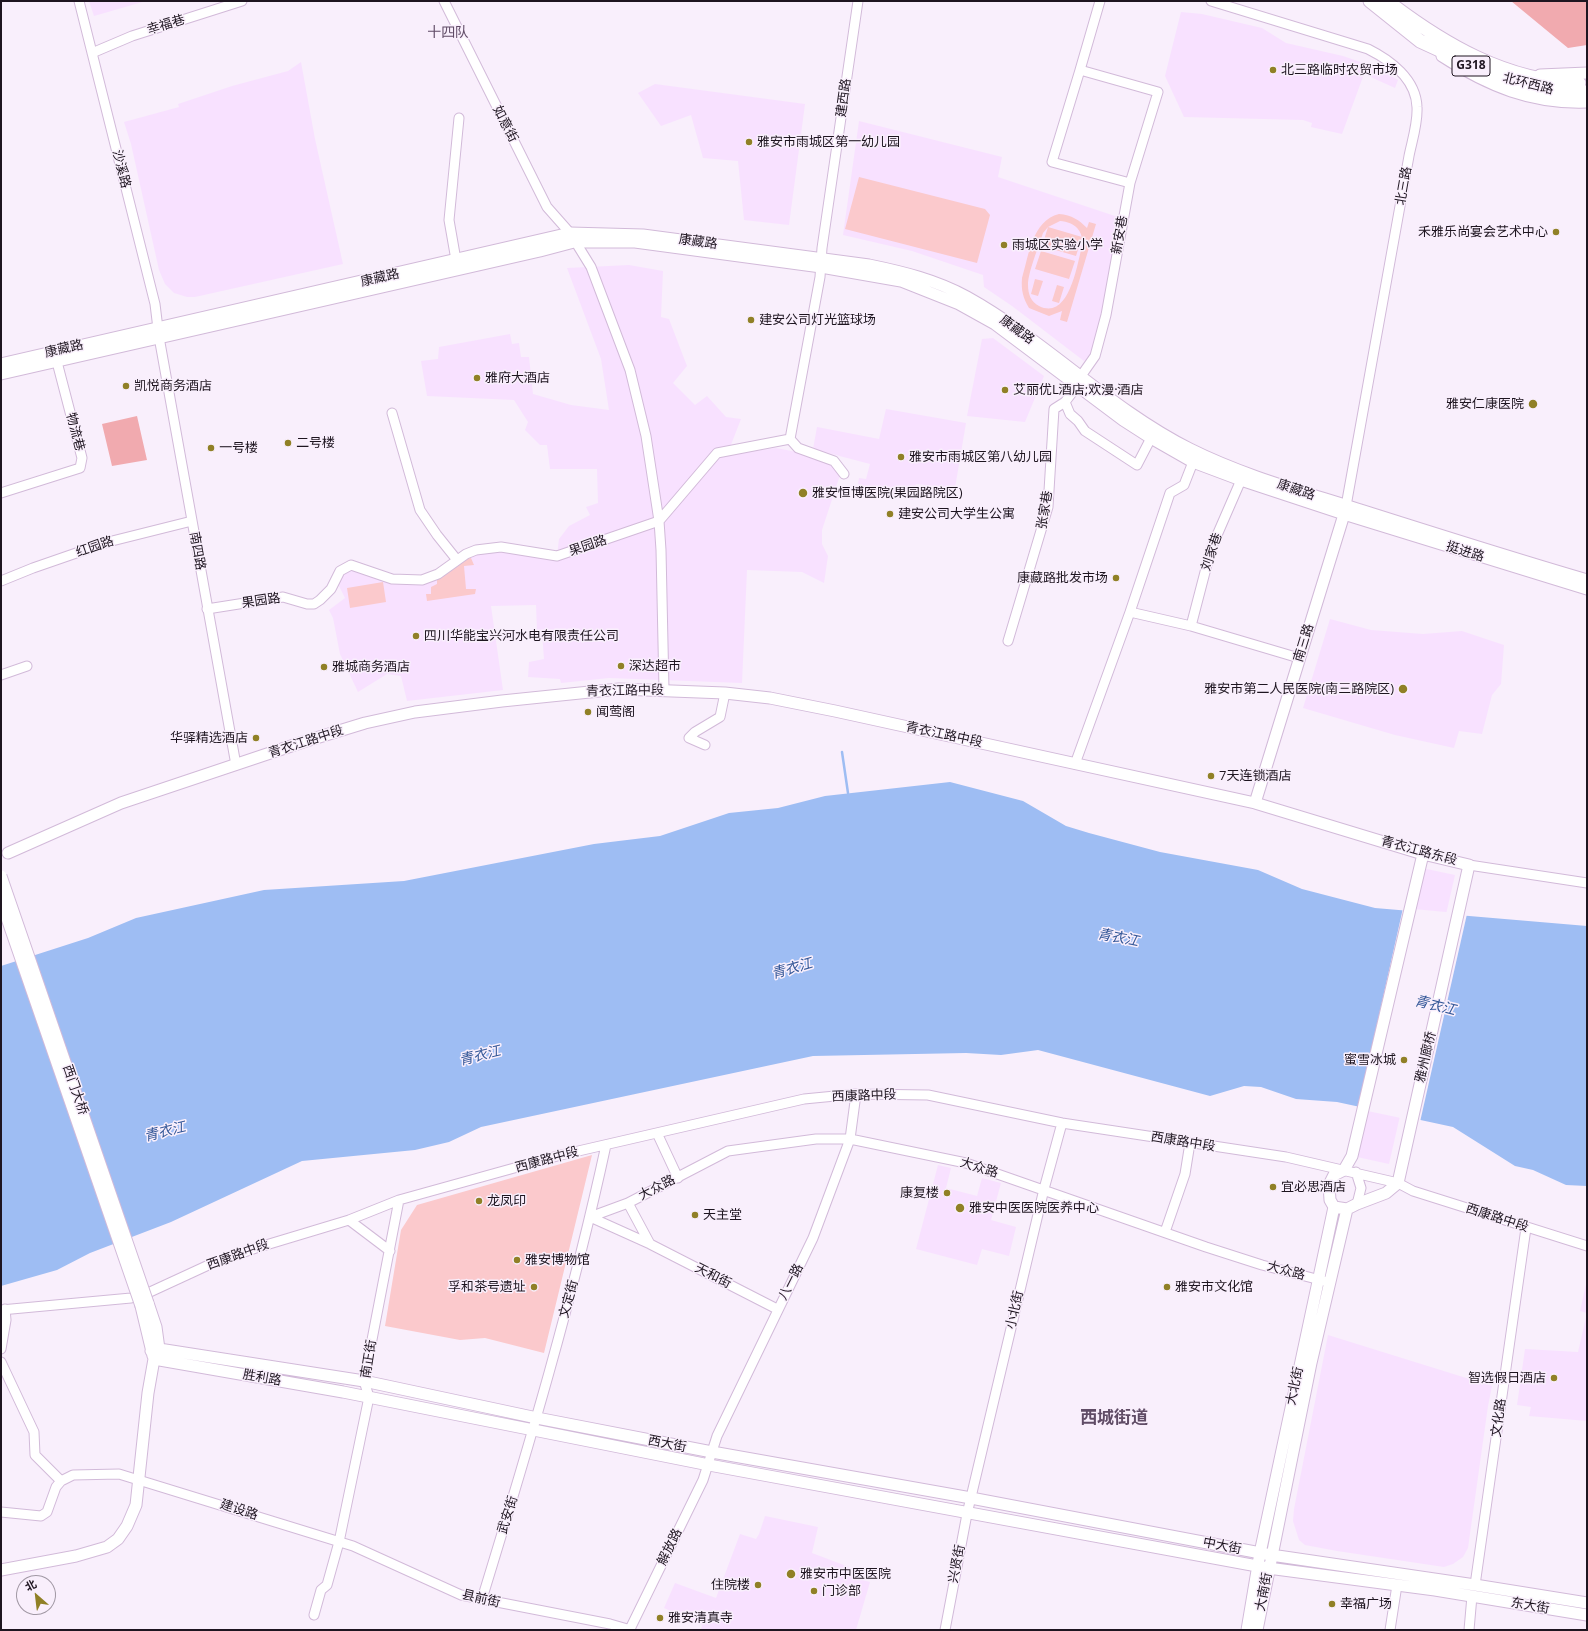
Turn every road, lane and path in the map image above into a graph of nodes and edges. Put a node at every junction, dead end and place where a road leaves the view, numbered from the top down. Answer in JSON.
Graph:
{"nodes":[{"id":1,"x":79,"y":1,"type":"edge"},
{"id":2,"x":242,"y":1,"type":"edge"},
{"id":3,"x":444,"y":1,"type":"edge"},
{"id":4,"x":858,"y":1,"type":"edge"},
{"id":5,"x":1100,"y":1,"type":"edge"},
{"id":6,"x":1211,"y":1,"type":"edge"},
{"id":7,"x":1370,"y":1,"type":"edge"},
{"id":8,"x":1387,"y":1,"type":"edge"},
{"id":9,"x":1420,"y":42,"type":"junction"},
{"id":10,"x":92,"y":53,"type":"junction"},
{"id":11,"x":1080,"y":70,"type":"junction"},
{"id":12,"x":1587,"y":73,"type":"edge"},
{"id":13,"x":1520,"y":75,"type":"junction"},
{"id":14,"x":1587,"y":83,"type":"edge"},
{"id":15,"x":1587,"y":92,"type":"edge"},
{"id":16,"x":1587,"y":102,"type":"edge"},
{"id":17,"x":458,"y":118,"type":"dead end"},
{"id":18,"x":1130,"y":182,"type":"junction"},
{"id":19,"x":572,"y":237,"type":"junction"},
{"id":20,"x":456,"y":260,"type":"junction"},
{"id":21,"x":821,"y":263,"type":"junction"},
{"id":22,"x":158,"y":332,"type":"junction"},
{"id":23,"x":57,"y":362,"type":"junction"},
{"id":24,"x":1,"y":364,"type":"edge"},
{"id":25,"x":1,"y":374,"type":"edge"},
{"id":26,"x":1080,"y":380,"type":"junction"},
{"id":27,"x":1065,"y":402,"type":"junction"},
{"id":28,"x":392,"y":413,"type":"dead end"},
{"id":29,"x":1151,"y":438,"type":"junction"},
{"id":30,"x":790,"y":439,"type":"junction"},
{"id":31,"x":1193,"y":462,"type":"junction"},
{"id":32,"x":844,"y":474,"type":"dead end"},
{"id":33,"x":1241,"y":480,"type":"junction"},
{"id":34,"x":1,"y":493,"type":"edge"},
{"id":35,"x":1345,"y":510,"type":"junction"},
{"id":36,"x":659,"y":520,"type":"junction"},
{"id":37,"x":192,"y":521,"type":"junction"},
{"id":38,"x":457,"y":560,"type":"junction"},
{"id":39,"x":1587,"y":580,"type":"edge"},
{"id":40,"x":1,"y":581,"type":"edge"},
{"id":41,"x":1587,"y":589,"type":"edge"},
{"id":42,"x":207,"y":609,"type":"junction"},
{"id":43,"x":1130,"y":612,"type":"junction"},
{"id":44,"x":1191,"y":626,"type":"junction"},
{"id":45,"x":1008,"y":641,"type":"dead end"},
{"id":46,"x":1299,"y":658,"type":"junction"},
{"id":47,"x":27,"y":666,"type":"dead end"},
{"id":48,"x":1,"y":675,"type":"edge"},
{"id":49,"x":664,"y":690,"type":"junction"},
{"id":50,"x":725,"y":693,"type":"junction"},
{"id":51,"x":705,"y":745,"type":"dead end"},
{"id":52,"x":1075,"y":764,"type":"junction"},
{"id":53,"x":236,"y":765,"type":"junction"},
{"id":54,"x":1255,"y":803,"type":"junction"},
{"id":55,"x":8,"y":853,"type":"dead end"},
{"id":56,"x":1423,"y":854,"type":"junction"},
{"id":57,"x":1469,"y":865,"type":"junction"},
{"id":58,"x":1,"y":876,"type":"edge"},
{"id":59,"x":1587,"y":884,"type":"edge"},
{"id":60,"x":1,"y":901,"type":"edge"},
{"id":61,"x":856,"y":1094,"type":"junction"},
{"id":62,"x":1062,"y":1123,"type":"junction"},
{"id":63,"x":657,"y":1133,"type":"junction"},
{"id":64,"x":850,"y":1138,"type":"junction"},
{"id":65,"x":1190,"y":1143,"type":"junction"},
{"id":66,"x":606,"y":1145,"type":"junction"},
{"id":67,"x":1344,"y":1170,"type":"junction"},
{"id":68,"x":1356,"y":1172,"type":"junction"},
{"id":69,"x":678,"y":1178,"type":"junction"},
{"id":70,"x":1398,"y":1183,"type":"junction"},
{"id":71,"x":1044,"y":1189,"type":"junction"},
{"id":72,"x":400,"y":1200,"type":"junction"},
{"id":73,"x":628,"y":1203,"type":"junction"},
{"id":74,"x":1358,"y":1204,"type":"junction"},
{"id":75,"x":1334,"y":1207,"type":"junction"},
{"id":76,"x":1346,"y":1210,"type":"junction"},
{"id":77,"x":590,"y":1217,"type":"junction"},
{"id":78,"x":349,"y":1220,"type":"junction"},
{"id":79,"x":1526,"y":1228,"type":"junction"},
{"id":80,"x":1165,"y":1232,"type":"junction"},
{"id":81,"x":650,"y":1244,"type":"junction"},
{"id":82,"x":1587,"y":1246,"type":"edge"},
{"id":83,"x":390,"y":1251,"type":"junction"},
{"id":84,"x":1317,"y":1280,"type":"junction"},
{"id":85,"x":1328,"y":1282,"type":"junction"},
{"id":86,"x":145,"y":1305,"type":"junction"},
{"id":87,"x":777,"y":1309,"type":"junction"},
{"id":88,"x":3,"y":1310,"type":"edge"},
{"id":89,"x":1,"y":1349,"type":"edge"},
{"id":90,"x":155,"y":1353,"type":"junction"},
{"id":91,"x":1,"y":1362,"type":"edge"},
{"id":92,"x":364,"y":1381,"type":"junction"},
{"id":93,"x":369,"y":1397,"type":"junction"},
{"id":94,"x":537,"y":1418,"type":"junction"},
{"id":95,"x":534,"y":1430,"type":"junction"},
{"id":96,"x":712,"y":1452,"type":"junction"},
{"id":97,"x":709,"y":1465,"type":"junction"},
{"id":98,"x":139,"y":1478,"type":"junction"},
{"id":99,"x":61,"y":1481,"type":"junction"},
{"id":100,"x":971,"y":1498,"type":"junction"},
{"id":101,"x":1,"y":1512,"type":"edge"},
{"id":102,"x":967,"y":1514,"type":"junction"},
{"id":103,"x":339,"y":1542,"type":"junction"},
{"id":104,"x":1265,"y":1554,"type":"junction"},
{"id":105,"x":1263,"y":1567,"type":"junction"},
{"id":106,"x":1,"y":1570,"type":"edge"},
{"id":107,"x":1475,"y":1584,"type":"junction"},
{"id":108,"x":1397,"y":1585,"type":"junction"},
{"id":109,"x":1472,"y":1596,"type":"junction"},
{"id":110,"x":482,"y":1599,"type":"junction"},
{"id":111,"x":1587,"y":1603,"type":"edge"},
{"id":112,"x":314,"y":1615,"type":"dead end"},
{"id":113,"x":1587,"y":1615,"type":"edge"},
{"id":114,"x":630,"y":1630,"type":"edge"},
{"id":115,"x":945,"y":1630,"type":"edge"},
{"id":116,"x":1247,"y":1630,"type":"edge"},
{"id":117,"x":1257,"y":1630,"type":"edge"},
{"id":118,"x":1390,"y":1630,"type":"edge"},
{"id":119,"x":1469,"y":1630,"type":"edge"}],
"edges":[{"from":1,"to":10,"type":"street","name":"沙溪路"},
{"from":2,"to":10,"type":"street","name":"幸福巷"},
{"from":3,"to":19,"type":"street","name":"如意街"},
{"from":4,"to":21,"type":"street","name":"建西路"},
{"from":5,"to":11,"type":"street"},
{"from":6,"to":35,"type":"street","name":"北三路"},
{"from":7,"to":9,"type":"highway","name":"北环西路","number":"G318"},
{"from":8,"to":13,"type":"highway","name":"北环西路","number":"G318"},
{"from":9,"to":15,"type":"highway","name":"北环西路","number":"G318"},
{"from":9,"to":16,"type":"main road"},
{"from":10,"to":22,"type":"street","name":"沙溪路"},
{"from":11,"to":18,"type":"street","name":"新安巷"},
{"from":11,"to":18,"type":"street"},
{"from":12,"to":13,"type":"main road"},
{"from":13,"to":14,"type":"highway","name":"北环西路","number":"G318"},
{"from":17,"to":20,"type":"street"},
{"from":18,"to":26,"type":"street","name":"新安巷"},
{"from":19,"to":20,"type":"main road","name":"康藏路"},
{"from":19,"to":21,"type":"main road","name":"康藏路"},
{"from":19,"to":22,"type":"main road","name":"康藏路"},
{"from":19,"to":36,"type":"street","name":"如意街"},
{"from":20,"to":22,"type":"main road","name":"康藏路"},
{"from":21,"to":26,"type":"main road","name":"康藏路"},
{"from":21,"to":30,"type":"street"},
{"from":22,"to":23,"type":"main road","name":"康藏路"},
{"from":22,"to":24,"type":"main road","name":"康藏路"},
{"from":22,"to":37,"type":"street","name":"南四路"},
{"from":23,"to":25,"type":"main road","name":"康藏路"},
{"from":23,"to":34,"type":"street","name":"物流巷"},
{"from":26,"to":27,"type":"street","name":"张家巷"},
{"from":26,"to":29,"type":"main road","name":"康藏路"},
{"from":26,"to":35,"type":"main road","name":"康藏路"},
{"from":27,"to":29,"type":"street"},
{"from":27,"to":45,"type":"street","name":"张家巷"},
{"from":28,"to":38,"type":"street"},
{"from":29,"to":31,"type":"main road","name":"康藏路"},
{"from":30,"to":32,"type":"street"},
{"from":30,"to":36,"type":"street","name":"果园路"},
{"from":31,"to":33,"type":"main road","name":"康藏路"},
{"from":31,"to":43,"type":"street"},
{"from":33,"to":35,"type":"main road","name":"康藏路"},
{"from":33,"to":44,"type":"street","name":"刘家巷"},
{"from":35,"to":39,"type":"main road","name":"挺进路"},
{"from":35,"to":41,"type":"main road","name":"挺进路"},
{"from":35,"to":46,"type":"main road","name":"南三路"},
{"from":36,"to":38,"type":"street","name":"果园路"},
{"from":36,"to":49,"type":"street","name":"如意街"},
{"from":37,"to":40,"type":"street","name":"红园路"},
{"from":37,"to":42,"type":"street","name":"南四路"},
{"from":38,"to":42,"type":"street","name":"果园路"},
{"from":42,"to":53,"type":"street","name":"南四路"},
{"from":43,"to":44,"type":"street"},
{"from":43,"to":52,"type":"street"},
{"from":44,"to":46,"type":"street"},
{"from":46,"to":54,"type":"main road","name":"南三路"},
{"from":47,"to":48,"type":"street"},
{"from":49,"to":50,"type":"main road","name":"青衣江路中段"},
{"from":49,"to":53,"type":"main road","name":"青衣江路中段"},
{"from":50,"to":51,"type":"street"},
{"from":50,"to":52,"type":"main road","name":"青衣江路中段"},
{"from":52,"to":54,"type":"main road","name":"青衣江路中段"},
{"from":53,"to":55,"type":"main road","name":"青衣江路中段"},
{"from":54,"to":56,"type":"main road","name":"青衣江路东段"},
{"from":56,"to":57,"type":"main road","name":"青衣江路东段"},
{"from":56,"to":67,"type":"main road"},
{"from":57,"to":59,"type":"street","name":"青衣江路东段"},
{"from":57,"to":70,"type":"main road","name":"雅州廊桥"},
{"from":58,"to":86,"type":"main road","name":"西门大桥","bridge":true},
{"from":60,"to":86,"type":"main road","name":"西门大桥","bridge":true},
{"from":61,"to":62,"type":"street","name":"西康路中段"},
{"from":61,"to":63,"type":"street","name":"西康路中段"},
{"from":61,"to":64,"type":"street","name":"八一路"},
{"from":62,"to":65,"type":"street","name":"西康路中段"},
{"from":62,"to":71,"type":"street","name":"小北街"},
{"from":63,"to":66,"type":"street","name":"西康路中段"},
{"from":63,"to":69,"type":"street"},
{"from":64,"to":69,"type":"street","name":"大众路"},
{"from":64,"to":71,"type":"street","name":"大众路"},
{"from":64,"to":87,"type":"street","name":"八一路"},
{"from":65,"to":67,"type":"street","name":"西康路中段"},
{"from":65,"to":80,"type":"street"},
{"from":66,"to":72,"type":"street","name":"西康路中段"},
{"from":66,"to":77,"type":"street","name":"文定街"},
{"from":67,"to":68,"type":"street","name":"西康路中段"},
{"from":67,"to":75,"type":"main road"},
{"from":68,"to":70,"type":"street","name":"西康路中段"},
{"from":68,"to":74,"type":"street"},
{"from":69,"to":73,"type":"street","name":"大众路"},
{"from":70,"to":74,"type":"main road"},
{"from":70,"to":79,"type":"street","name":"西康路中段"},
{"from":71,"to":80,"type":"street","name":"大众路"},
{"from":71,"to":100,"type":"street","name":"小北街"},
{"from":72,"to":78,"type":"street","name":"西康路中段"},
{"from":72,"to":83,"type":"street","name":"南正街"},
{"from":73,"to":77,"type":"street","name":"大众路"},
{"from":73,"to":81,"type":"street"},
{"from":74,"to":76,"type":"main road"},
{"from":75,"to":76,"type":"main road"},
{"from":75,"to":84,"type":"main road","name":"大北街"},
{"from":76,"to":85,"type":"main road","name":"大北街"},
{"from":77,"to":81,"type":"street","name":"天和街"},
{"from":77,"to":94,"type":"street","name":"文定街"},
{"from":78,"to":83,"type":"street"},
{"from":78,"to":88,"type":"street","name":"西康路中段"},
{"from":79,"to":82,"type":"street","name":"西康路中段"},
{"from":79,"to":107,"type":"street","name":"文化路"},
{"from":80,"to":84,"type":"street","name":"大众路"},
{"from":81,"to":87,"type":"street","name":"天和街"},
{"from":83,"to":92,"type":"street","name":"南正街"},
{"from":84,"to":85,"type":"street","name":"大众路"},
{"from":84,"to":104,"type":"main road","name":"大北街"},
{"from":85,"to":104,"type":"main road","name":"大北街"},
{"from":86,"to":90,"type":"main road"},
{"from":87,"to":96,"type":"street","name":"八一路"},
{"from":88,"to":89,"type":"street"},
{"from":90,"to":92,"type":"main road","name":"胜利路"},
{"from":90,"to":93,"type":"main road","name":"胜利路"},
{"from":90,"to":98,"type":"main road"},
{"from":91,"to":99,"type":"street"},
{"from":92,"to":93,"type":"street","name":"南正街"},
{"from":92,"to":94,"type":"main road","name":"西大街"},
{"from":93,"to":95,"type":"main road","name":"西大街"},
{"from":93,"to":103,"type":"street","name":"南正街"},
{"from":94,"to":95,"type":"street","name":"文定街"},
{"from":94,"to":96,"type":"main road","name":"西大街"},
{"from":95,"to":97,"type":"main road","name":"西大街"},
{"from":95,"to":110,"type":"street","name":"武安街"},
{"from":96,"to":97,"type":"street","name":"八一路"},
{"from":96,"to":100,"type":"main road","name":"西大街"},
{"from":97,"to":102,"type":"main road","name":"西大街"},
{"from":97,"to":114,"type":"street","name":"解放路"},
{"from":98,"to":99,"type":"street","name":"建设路"},
{"from":98,"to":103,"type":"street","name":"建设路"},
{"from":98,"to":106,"type":"main road"},
{"from":99,"to":101,"type":"street"},
{"from":100,"to":102,"type":"street","name":"兴贤街"},
{"from":100,"to":104,"type":"main road","name":"中大街"},
{"from":102,"to":105,"type":"main road","name":"西大街"},
{"from":102,"to":115,"type":"street","name":"兴贤街"},
{"from":103,"to":110,"type":"street","name":"县前街"},
{"from":103,"to":112,"type":"street","name":"南正街"},
{"from":104,"to":105,"type":"main road","name":"大南街"},
{"from":104,"to":107,"type":"main road","name":"中大街"},
{"from":105,"to":108,"type":"main road"},
{"from":105,"to":116,"type":"main road","name":"大南街"},
{"from":105,"to":117,"type":"main road","name":"大南街"},
{"from":107,"to":111,"type":"main road","name":"东大街"},
{"from":108,"to":109,"type":"main road"},
{"from":108,"to":118,"type":"street"},
{"from":109,"to":113,"type":"main road","name":"东大街"},
{"from":109,"to":119,"type":"street"},
{"from":110,"to":114,"type":"street","name":"县前街"}]}
